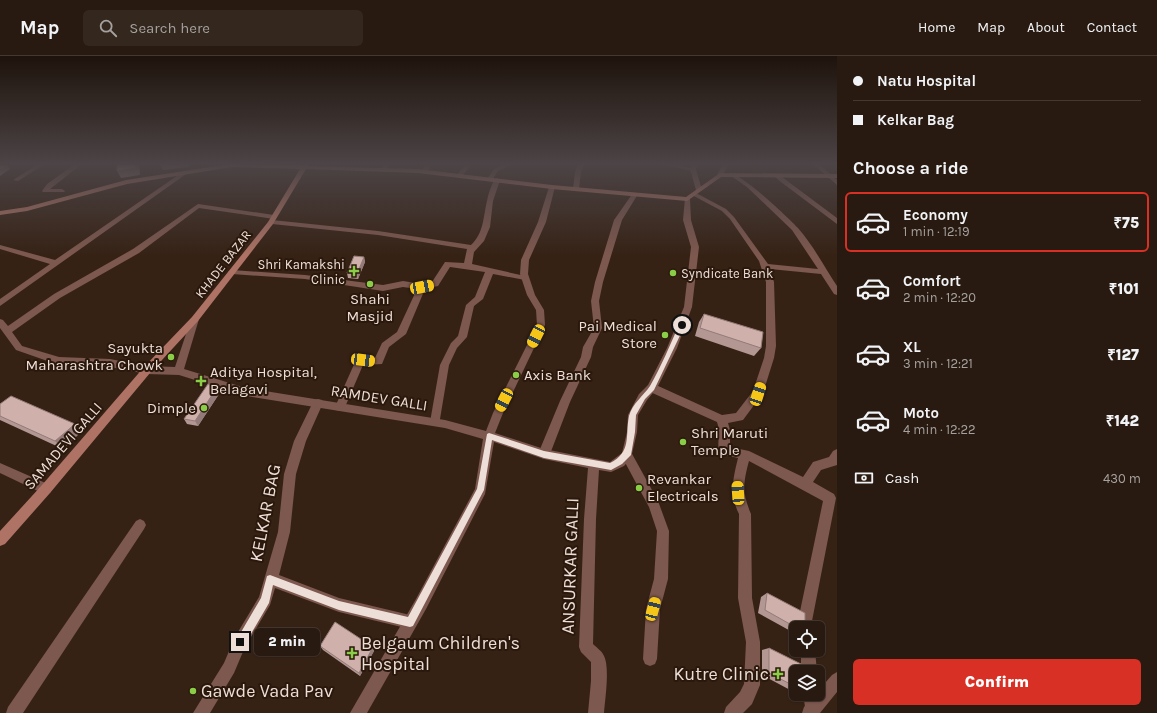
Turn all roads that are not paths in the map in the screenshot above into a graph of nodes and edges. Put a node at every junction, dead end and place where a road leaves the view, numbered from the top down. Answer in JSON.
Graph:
{"nodes":[{"id":1,"x":635,"y":194,"type":"edge"},
{"id":2,"x":694,"y":194,"type":"edge"},
{"id":3,"x":80,"y":195,"type":"edge"},
{"id":4,"x":154,"y":195,"type":"edge"},
{"id":5,"x":288,"y":195,"type":"edge"},
{"id":6,"x":491,"y":195,"type":"edge"},
{"id":7,"x":550,"y":195,"type":"edge"},
{"id":8,"x":695,"y":195,"type":"edge"},
{"id":9,"x":758,"y":195,"type":"edge"},
{"id":10,"x":801,"y":195,"type":"edge"},
{"id":11,"x":0,"y":213,"type":"edge"},
{"id":12,"x":273,"y":220,"type":"junction"},
{"id":13,"x":837,"y":222,"type":"edge"},
{"id":14,"x":0,"y":247,"type":"edge"},
{"id":15,"x":473,"y":248,"type":"junction"},
{"id":16,"x":56,"y":263,"type":"junction"},
{"id":17,"x":468,"y":266,"type":"junction"},
{"id":18,"x":765,"y":266,"type":"junction"},
{"id":19,"x":490,"y":270,"type":"junction"},
{"id":20,"x":232,"y":272,"type":"junction"},
{"id":21,"x":825,"y":272,"type":"junction"},
{"id":22,"x":525,"y":278,"type":"junction"},
{"id":23,"x":422,"y":287,"type":"junction"},
{"id":24,"x":837,"y":292,"type":"edge"},
{"id":25,"x":0,"y":303,"type":"edge"},
{"id":26,"x":195,"y":319,"type":"junction"},
{"id":27,"x":0,"y":322,"type":"edge"},
{"id":28,"x":7,"y":331,"type":"junction"},
{"id":29,"x":147,"y":370,"type":"junction"},
{"id":30,"x":179,"y":371,"type":"junction"},
{"id":31,"x":652,"y":388,"type":"junction"},
{"id":32,"x":318,"y":403,"type":"junction"},
{"id":33,"x":340,"y":407,"type":"junction"},
{"id":34,"x":722,"y":419,"type":"junction"},
{"id":35,"x":434,"y":422,"type":"junction"},
{"id":36,"x":489,"y":436,"type":"junction"},
{"id":37,"x":544,"y":454,"type":"junction"},
{"id":38,"x":745,"y":454,"type":"junction"},
{"id":39,"x":837,"y":454,"type":"edge"},
{"id":40,"x":627,"y":455,"type":"junction"},
{"id":41,"x":594,"y":463,"type":"junction"},
{"id":42,"x":0,"y":468,"type":"edge"},
{"id":43,"x":805,"y":484,"type":"junction"},
{"id":44,"x":46,"y":489,"type":"junction"},
{"id":45,"x":140,"y":525,"type":"dead end"},
{"id":46,"x":0,"y":540,"type":"edge"},
{"id":47,"x":270,"y":579,"type":"junction"},
{"id":48,"x":806,"y":621,"type":"edge"},
{"id":49,"x":410,"y":622,"type":"junction"},
{"id":50,"x":650,"y":659,"type":"dead end"},
{"id":51,"x":837,"y":680,"type":"edge"},
{"id":52,"x":811,"y":705,"type":"edge"},
{"id":53,"x":14,"y":713,"type":"edge"},
{"id":54,"x":201,"y":713,"type":"edge"},
{"id":55,"x":358,"y":713,"type":"edge"},
{"id":56,"x":596,"y":713,"type":"edge"},
{"id":57,"x":732,"y":713,"type":"edge"}],
"edges":[{"from":1,"to":37,"type":"street"},
{"from":2,"to":31,"type":"street"},
{"from":3,"to":11,"type":"main road"},
{"from":4,"to":16,"type":"street"},
{"from":5,"to":12,"type":"main road","name":"KHADE BAZAR"},
{"from":6,"to":15,"type":"street"},
{"from":7,"to":22,"type":"street"},
{"from":8,"to":18,"type":"street"},
{"from":9,"to":21,"type":"street"},
{"from":10,"to":13,"type":"street"},
{"from":12,"to":15,"type":"street"},
{"from":12,"to":20,"type":"main road","name":"KHADE BAZAR"},
{"from":12,"to":28,"type":"street"},
{"from":14,"to":16,"type":"street"},
{"from":15,"to":17,"type":"street"},
{"from":16,"to":25,"type":"street"},
{"from":17,"to":19,"type":"street"},
{"from":17,"to":23,"type":"street"},
{"from":18,"to":21,"type":"street"},
{"from":18,"to":34,"type":"street"},
{"from":19,"to":22,"type":"street"},
{"from":19,"to":35,"type":"street"},
{"from":20,"to":23,"type":"street"},
{"from":20,"to":26,"type":"main road","name":"KHADE BAZAR"},
{"from":21,"to":24,"type":"street"},
{"from":22,"to":36,"type":"street"},
{"from":23,"to":33,"type":"street"},
{"from":26,"to":29,"type":"main road","name":"KHADE BAZAR"},
{"from":26,"to":30,"type":"street"},
{"from":27,"to":28,"type":"street","name":"RAMDEV GALLI"},
{"from":28,"to":29,"type":"street","name":"RAMDEV GALLI"},
{"from":29,"to":30,"type":"street","name":"RAMDEV GALLI"},
{"from":29,"to":44,"type":"main road","name":"SAMADEVI GALLI"},
{"from":30,"to":32,"type":"street","name":"RAMDEV GALLI"},
{"from":31,"to":34,"type":"street"},
{"from":31,"to":40,"type":"street"},
{"from":32,"to":33,"type":"street","name":"RAMDEV GALLI"},
{"from":32,"to":47,"type":"street","name":"KELKAR BAG"},
{"from":33,"to":35,"type":"street","name":"RAMDEV GALLI"},
{"from":34,"to":38,"type":"street"},
{"from":35,"to":36,"type":"street","name":"RAMDEV GALLI"},
{"from":36,"to":37,"type":"street","name":"RAMDEV GALLI"},
{"from":36,"to":49,"type":"street"},
{"from":37,"to":41,"type":"street","name":"RAMDEV GALLI"},
{"from":38,"to":43,"type":"street"},
{"from":38,"to":57,"type":"street"},
{"from":39,"to":43,"type":"street"},
{"from":40,"to":41,"type":"street","name":"RAMDEV GALLI"},
{"from":40,"to":50,"type":"street"},
{"from":41,"to":56,"type":"street","name":"ANSURKAR GALLI"},
{"from":42,"to":44,"type":"street"},
{"from":43,"to":48,"type":"street"},
{"from":44,"to":46,"type":"main road","name":"SAMADEVI GALLI"},
{"from":45,"to":53,"type":"street"},
{"from":47,"to":49,"type":"street"},
{"from":47,"to":54,"type":"street","name":"KELKAR BAG"},
{"from":49,"to":55,"type":"street"},
{"from":51,"to":52,"type":"street"}]}
